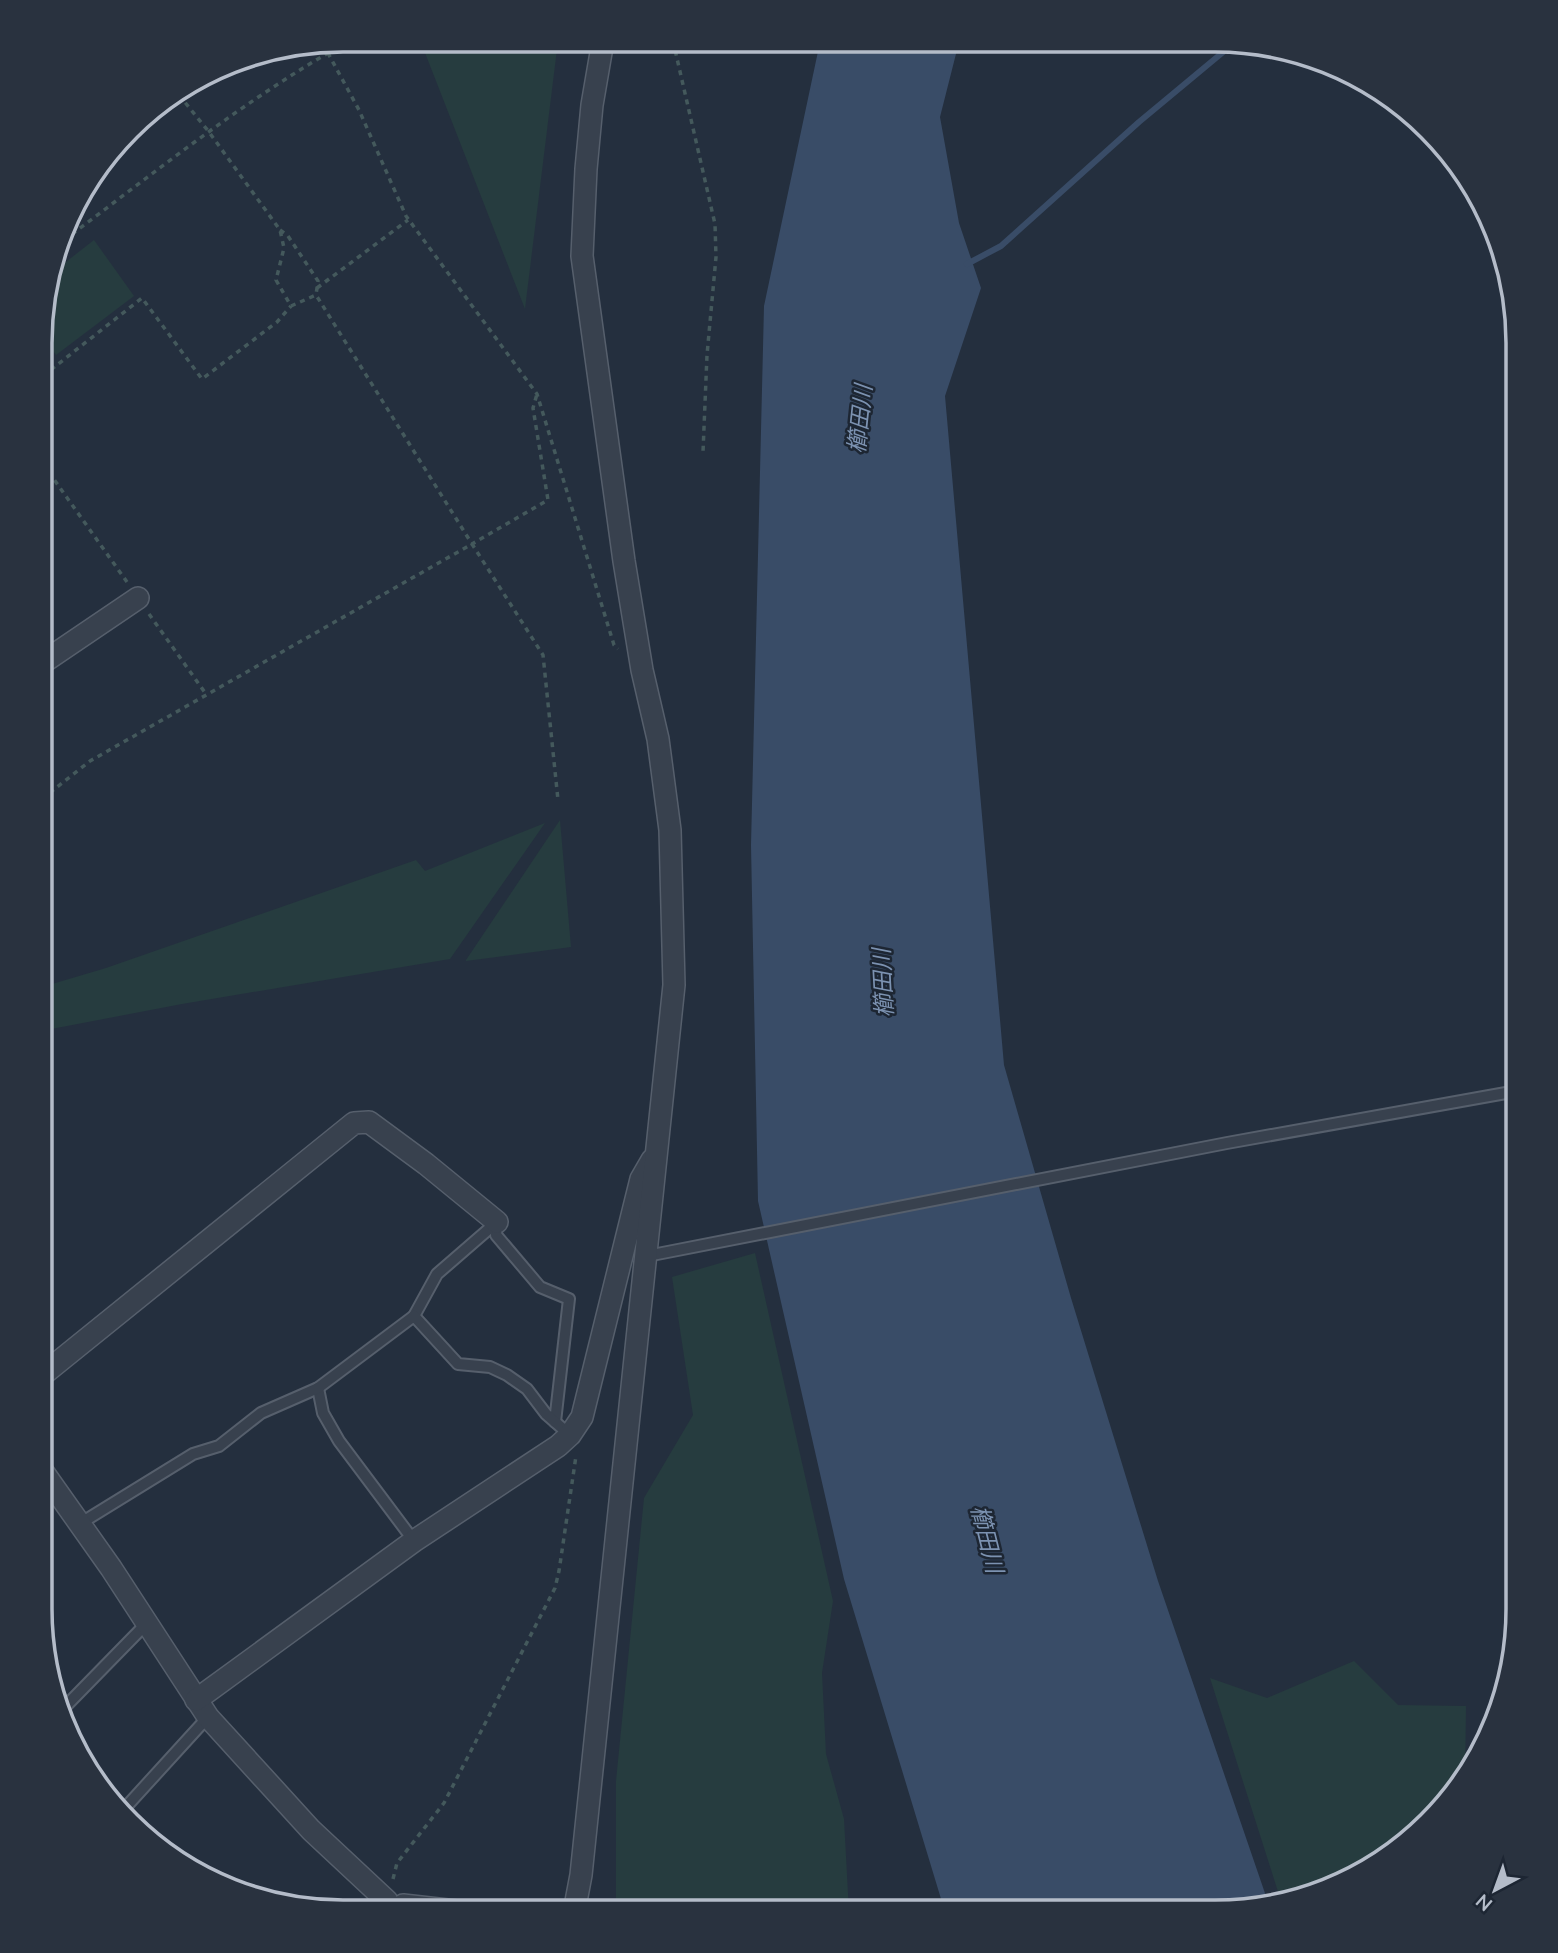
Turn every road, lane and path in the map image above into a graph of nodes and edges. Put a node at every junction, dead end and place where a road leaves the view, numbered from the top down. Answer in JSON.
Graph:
{"nodes":[{"id":1,"x":601,"y":52,"type":"edge"},
{"id":2,"x":676,"y":52,"type":"edge"},
{"id":3,"x":329,"y":53,"type":"joint"},
{"id":4,"x":183,"y":100,"type":"edge"},
{"id":5,"x":209,"y":132,"type":"junction"},
{"id":6,"x":409,"y":220,"type":"junction"},
{"id":7,"x":280,"y":230,"type":"junction"},
{"id":8,"x":75,"y":232,"type":"edge"},
{"id":9,"x":317,"y":288,"type":"junction"},
{"id":10,"x":316,"y":295,"type":"junction"},
{"id":11,"x":291,"y":306,"type":"junction"},
{"id":12,"x":52,"y":369,"type":"edge"},
{"id":13,"x":537,"y":394,"type":"junction"},
{"id":14,"x":702,"y":452,"type":"dead end"},
{"id":15,"x":52,"y":477,"type":"edge"},
{"id":16,"x":472,"y":544,"type":"junction"},
{"id":17,"x":138,"y":597,"type":"junction"},
{"id":18,"x":52,"y":656,"type":"edge"},
{"id":19,"x":642,"y":670,"type":"junction"},
{"id":20,"x":206,"y":694,"type":"junction"},
{"id":21,"x":52,"y":791,"type":"edge"},
{"id":22,"x":558,"y":800,"type":"dead end"},
{"id":23,"x":1506,"y":1093,"type":"edge"},
{"id":24,"x":657,"y":1150,"type":"junction"},
{"id":25,"x":497,"y":1222,"type":"junction"},
{"id":26,"x":657,"y":1254,"type":"junction"},
{"id":27,"x":414,"y":1316,"type":"junction"},
{"id":28,"x":52,"y":1367,"type":"edge"},
{"id":29,"x":318,"y":1388,"type":"junction"},
{"id":30,"x":567,"y":1438,"type":"junction"},
{"id":31,"x":52,"y":1484,"type":"edge"},
{"id":32,"x":81,"y":1523,"type":"junction"},
{"id":33,"x":414,"y":1542,"type":"junction"},
{"id":34,"x":146,"y":1623,"type":"junction"},
{"id":35,"x":68,"y":1704,"type":"edge"},
{"id":36,"x":202,"y":1709,"type":"junction"},
{"id":37,"x":128,"y":1805,"type":"edge"},
{"id":38,"x":382,"y":1900,"type":"edge"},
{"id":39,"x":391,"y":1900,"type":"edge"},
{"id":40,"x":576,"y":1900,"type":"edge"}],
"edges":[{"from":1,"to":19,"type":"street"},
{"from":2,"to":14,"type":"path"},
{"from":3,"to":5,"type":"path"},
{"from":3,"to":6,"type":"path"},
{"from":4,"to":5,"type":"path"},
{"from":5,"to":7,"type":"path"},
{"from":5,"to":8,"type":"path"},
{"from":6,"to":9,"type":"path"},
{"from":6,"to":13,"type":"path"},
{"from":7,"to":9,"type":"path"},
{"from":7,"to":11,"type":"path"},
{"from":9,"to":10,"type":"path"},
{"from":10,"to":11,"type":"path"},
{"from":10,"to":16,"type":"path"},
{"from":11,"to":12,"type":"path"},
{"from":13,"to":16,"type":"path"},
{"from":13,"to":19,"type":"path"},
{"from":15,"to":17,"type":"path"},
{"from":16,"to":20,"type":"path"},
{"from":16,"to":22,"type":"path"},
{"from":17,"to":18,"type":"street"},
{"from":17,"to":20,"type":"path"},
{"from":19,"to":24,"type":"street"},
{"from":20,"to":21,"type":"path"},
{"from":23,"to":26,"type":"lane"},
{"from":24,"to":26,"type":"street"},
{"from":24,"to":30,"type":"street"},
{"from":25,"to":27,"type":"lane"},
{"from":25,"to":28,"type":"street"},
{"from":25,"to":30,"type":"lane"},
{"from":26,"to":40,"type":"street"},
{"from":27,"to":29,"type":"lane"},
{"from":27,"to":30,"type":"lane"},
{"from":29,"to":32,"type":"lane"},
{"from":29,"to":33,"type":"lane"},
{"from":30,"to":33,"type":"street"},
{"from":30,"to":39,"type":"path"},
{"from":31,"to":32,"type":"street"},
{"from":32,"to":34,"type":"street"},
{"from":33,"to":36,"type":"street"},
{"from":34,"to":35,"type":"lane"},
{"from":34,"to":36,"type":"street"},
{"from":36,"to":37,"type":"lane"},
{"from":36,"to":38,"type":"street"}]}
